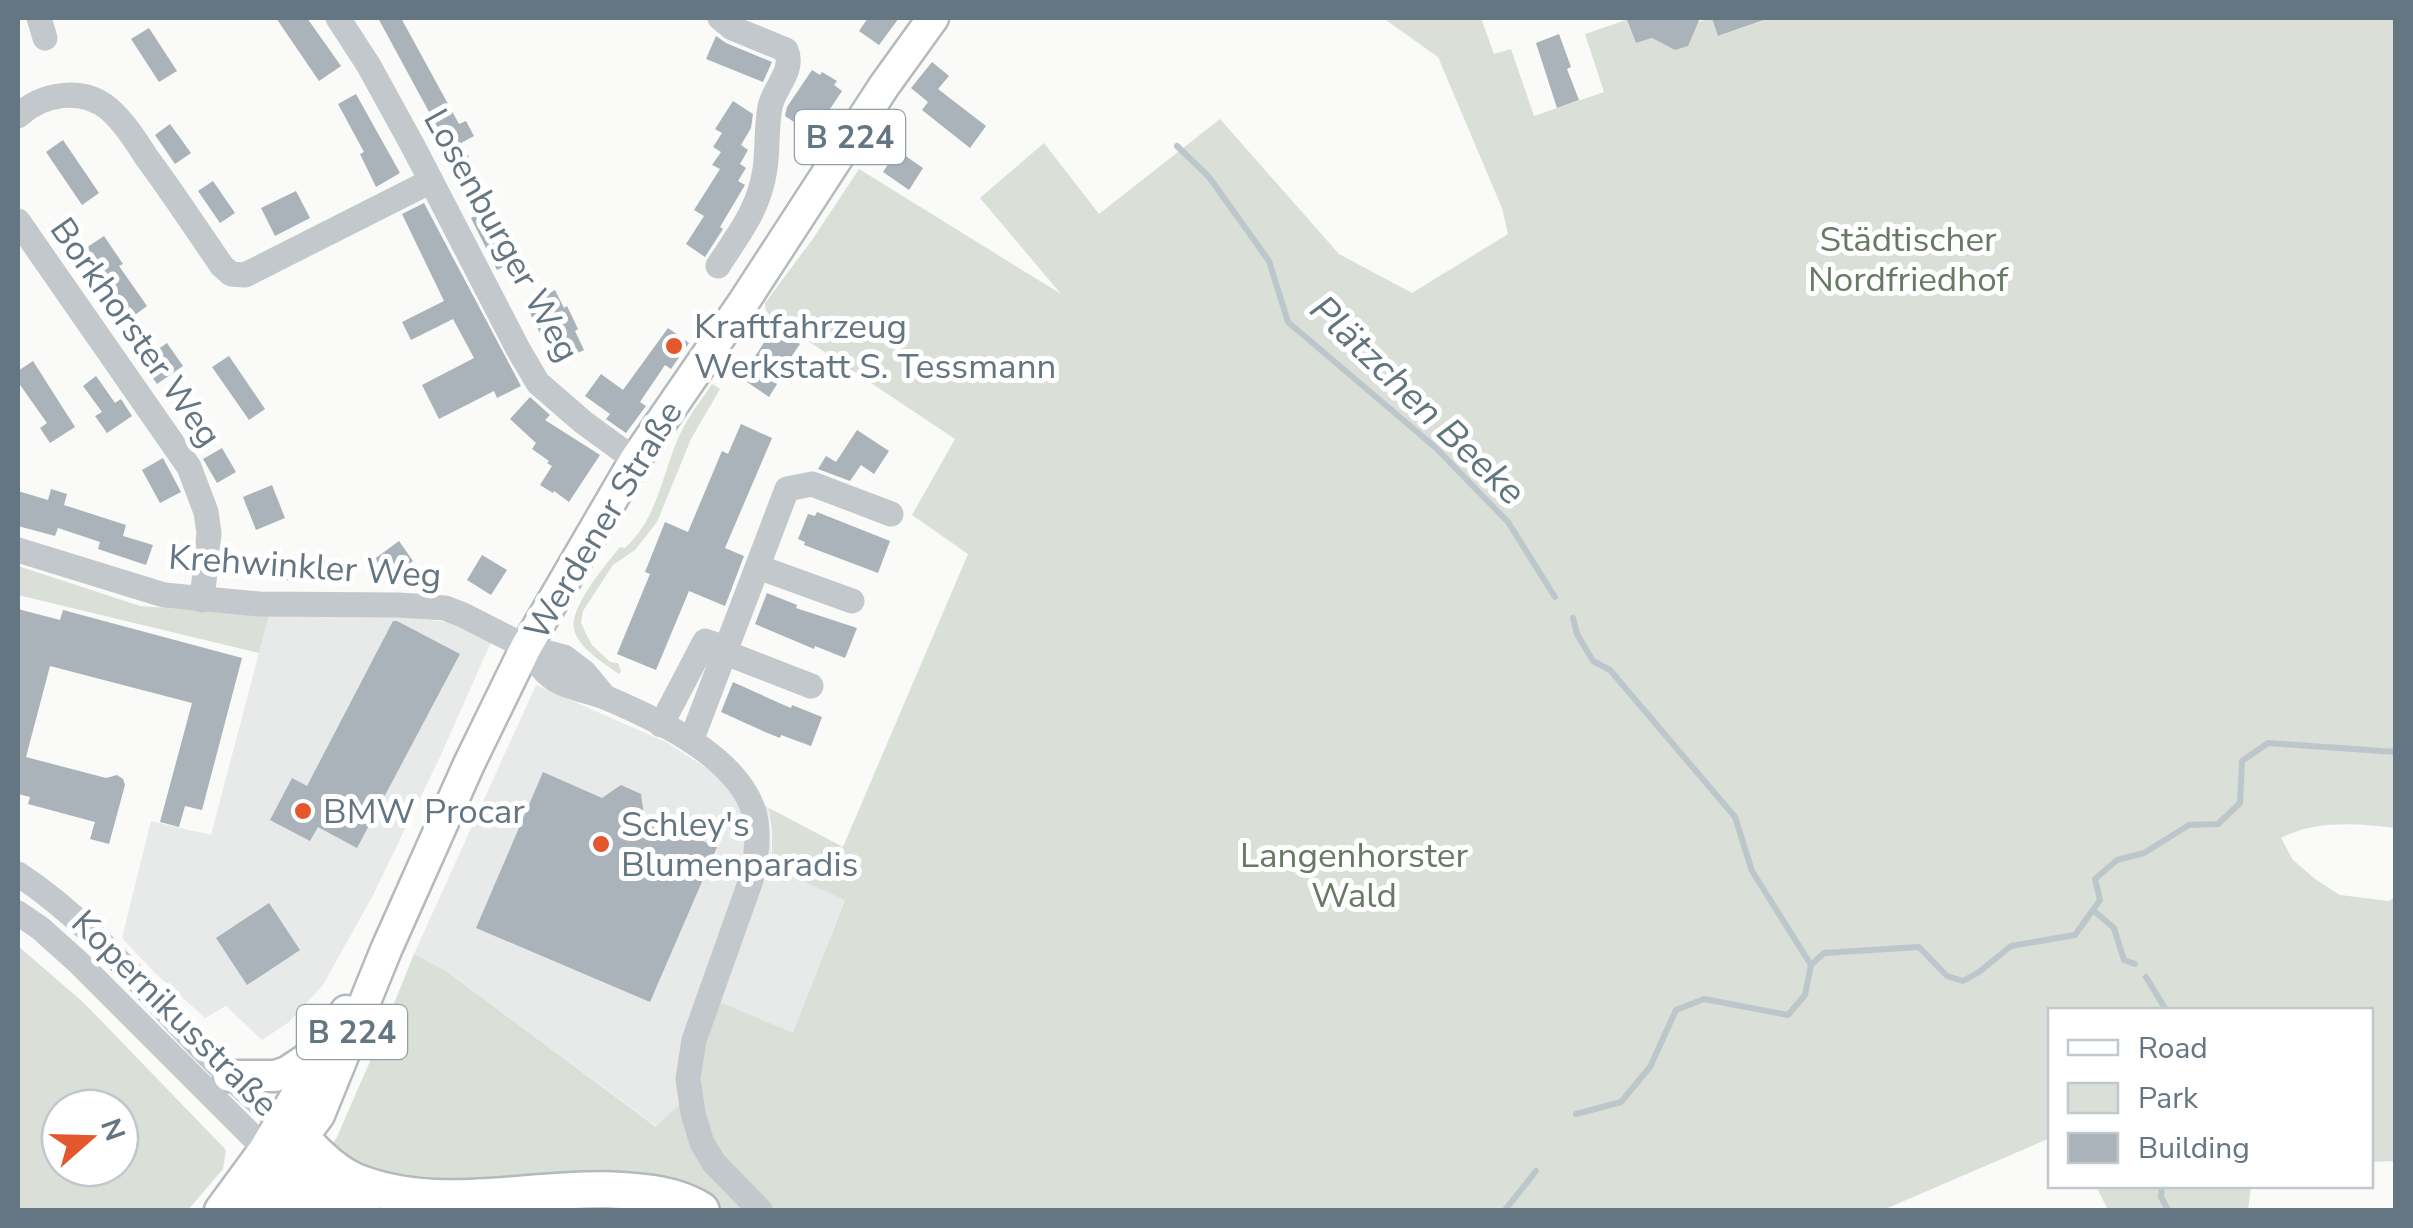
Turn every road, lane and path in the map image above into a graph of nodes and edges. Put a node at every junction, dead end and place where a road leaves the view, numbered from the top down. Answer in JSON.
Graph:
{"nodes":[{"id":1,"x":338,"y":18,"type":"edge"},
{"id":2,"x":720,"y":18,"type":"edge"},
{"id":3,"x":933,"y":18,"type":"edge"},
{"id":4,"x":18,"y":116,"type":"edge"},
{"id":5,"x":432,"y":180,"type":"junction"},
{"id":6,"x":18,"y":222,"type":"edge"},
{"id":7,"x":718,"y":266,"type":"dead end"},
{"id":8,"x":635,"y":460,"type":"junction"},
{"id":9,"x":891,"y":514,"type":"dead end"},
{"id":10,"x":18,"y":550,"type":"edge"},
{"id":11,"x":758,"y":567,"type":"junction"},
{"id":12,"x":202,"y":600,"type":"junction"},
{"id":13,"x":852,"y":601,"type":"dead end"},
{"id":14,"x":526,"y":646,"type":"junction"},
{"id":15,"x":726,"y":653,"type":"junction"},
{"id":16,"x":811,"y":686,"type":"dead end"},
{"id":17,"x":661,"y":724,"type":"junction"},
{"id":18,"x":691,"y":741,"type":"junction"},
{"id":19,"x":18,"y":874,"type":"edge"},
{"id":20,"x":18,"y":913,"type":"edge"},
{"id":21,"x":386,"y":950,"type":"junction"},
{"id":22,"x":322,"y":1050,"type":"junction"},
{"id":23,"x":228,"y":1076,"type":"junction"},
{"id":24,"x":282,"y":1144,"type":"junction"},
{"id":25,"x":347,"y":1205,"type":"edge"},
{"id":26,"x":220,"y":1210,"type":"edge"},
{"id":27,"x":250,"y":1210,"type":"edge"},
{"id":28,"x":260,"y":1210,"type":"edge"},
{"id":29,"x":701,"y":1210,"type":"edge"},
{"id":30,"x":760,"y":1210,"type":"edge"}],
"edges":[{"from":1,"to":5,"type":"street","name":"Losenburger Weg"},
{"from":2,"to":7,"type":"street"},
{"from":3,"to":8,"type":"main road","name":"Werdener Straße","number":"B 224"},
{"from":4,"to":5,"type":"street"},
{"from":5,"to":8,"type":"street","name":"Losenburger Weg"},
{"from":6,"to":12,"type":"street","name":"Borkhorster Weg"},
{"from":8,"to":14,"type":"main road","name":"Werdener Straße","number":"B 224"},
{"from":9,"to":11,"type":"street"},
{"from":10,"to":12,"type":"street","name":"Krehwinkler Weg"},
{"from":11,"to":13,"type":"street"},
{"from":11,"to":15,"type":"street"},
{"from":12,"to":14,"type":"street","name":"Krehwinkler Weg"},
{"from":14,"to":17,"type":"street"},
{"from":14,"to":21,"type":"main road","name":"Werdener Straße","number":"B 224"},
{"from":15,"to":16,"type":"street"},
{"from":15,"to":17,"type":"street"},
{"from":15,"to":18,"type":"street"},
{"from":17,"to":18,"type":"street"},
{"from":18,"to":30,"type":"street"},
{"from":19,"to":23,"type":"street","name":"Kopernikusstraße"},
{"from":20,"to":24,"type":"street","name":"Kopernikusstraße"},
{"from":21,"to":22,"type":"main road","name":"Werdener Straße","number":"B 224"},
{"from":21,"to":24,"type":"main road","name":"Werdener Straße","number":"B 224"},
{"from":22,"to":23,"type":"main road"},
{"from":22,"to":24,"type":"main road","name":"Werdener Straße","number":"B 224"},
{"from":23,"to":24,"type":"street","name":"Kopernikusstraße"},
{"from":24,"to":25,"type":"highway"},
{"from":24,"to":26,"type":"main road","name":"Werdener Straße","number":"B 224"},
{"from":24,"to":27,"type":"main road","name":"Werdener Straße","number":"B 224"},
{"from":24,"to":29,"type":"highway"},
{"from":25,"to":28,"type":"highway"}]}
